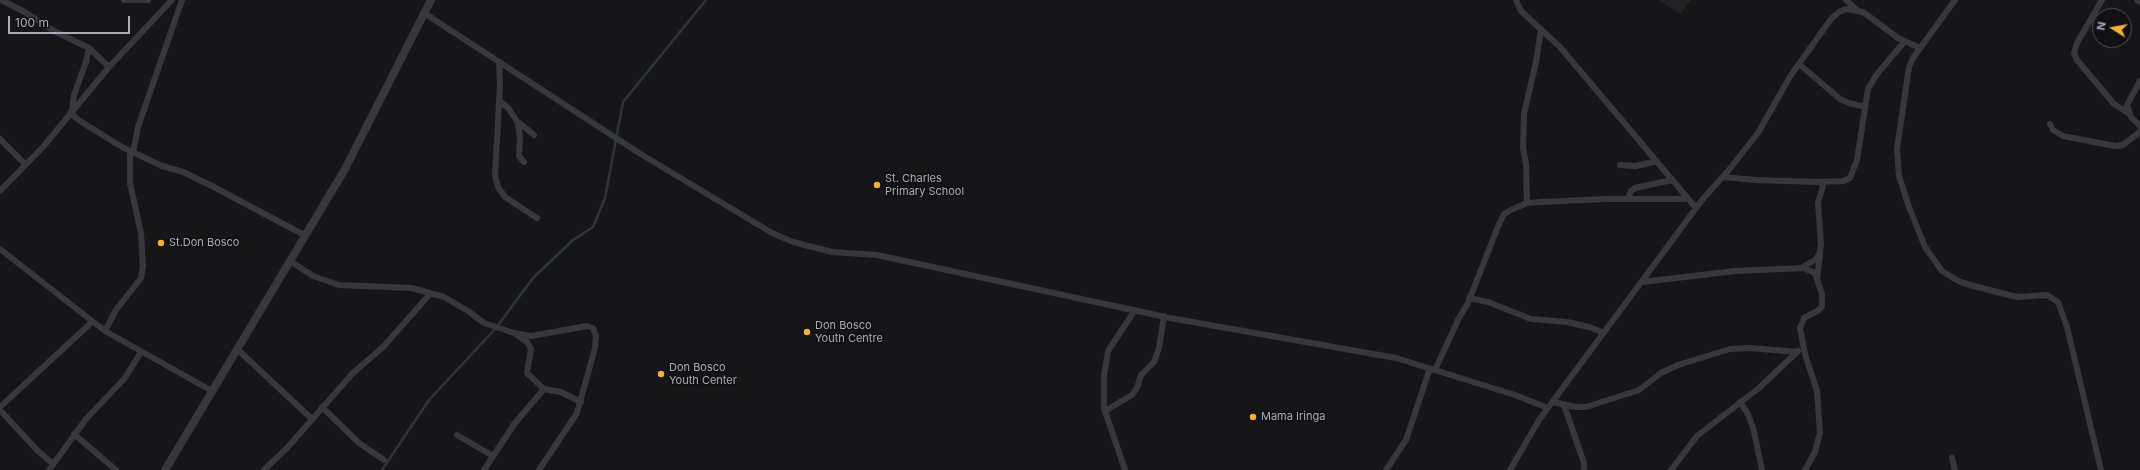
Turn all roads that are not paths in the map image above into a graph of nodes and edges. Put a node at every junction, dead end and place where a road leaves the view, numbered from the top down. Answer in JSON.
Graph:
{"nodes":[{"id":1,"x":1,"y":0,"type":"edge"},
{"id":2,"x":124,"y":0,"type":"edge"},
{"id":3,"x":148,"y":0,"type":"edge"},
{"id":4,"x":172,"y":0,"type":"edge"},
{"id":5,"x":182,"y":0,"type":"edge"},
{"id":6,"x":431,"y":0,"type":"edge"},
{"id":7,"x":1516,"y":0,"type":"edge"},
{"id":8,"x":1955,"y":0,"type":"edge"},
{"id":9,"x":2102,"y":0,"type":"edge"},
{"id":10,"x":2137,"y":0,"type":"edge"},
{"id":11,"x":1850,"y":1,"type":"edge"},
{"id":12,"x":2140,"y":2,"type":"edge"},
{"id":13,"x":1858,"y":11,"type":"junction"},
{"id":14,"x":424,"y":13,"type":"junction"},
{"id":15,"x":1541,"y":29,"type":"junction"},
{"id":16,"x":1905,"y":41,"type":"junction"},
{"id":17,"x":89,"y":48,"type":"junction"},
{"id":18,"x":1920,"y":48,"type":"junction"},
{"id":19,"x":499,"y":62,"type":"junction"},
{"id":20,"x":1799,"y":64,"type":"junction"},
{"id":21,"x":109,"y":67,"type":"junction"},
{"id":22,"x":2140,"y":81,"type":"edge"},
{"id":23,"x":499,"y":100,"type":"junction"},
{"id":24,"x":1865,"y":107,"type":"junction"},
{"id":25,"x":71,"y":112,"type":"junction"},
{"id":26,"x":2130,"y":114,"type":"junction"},
{"id":27,"x":518,"y":122,"type":"junction"},
{"id":28,"x":2050,"y":124,"type":"dead end"},
{"id":29,"x":2140,"y":126,"type":"edge"},
{"id":30,"x":2140,"y":132,"type":"edge"},
{"id":31,"x":534,"y":135,"type":"dead end"},
{"id":32,"x":0,"y":139,"type":"edge"},
{"id":33,"x":131,"y":152,"type":"junction"},
{"id":34,"x":1657,"y":161,"type":"junction"},
{"id":35,"x":524,"y":162,"type":"dead end"},
{"id":36,"x":26,"y":164,"type":"junction"},
{"id":37,"x":1620,"y":165,"type":"dead end"},
{"id":38,"x":1723,"y":177,"type":"junction"},
{"id":39,"x":1672,"y":180,"type":"junction"},
{"id":40,"x":1824,"y":182,"type":"junction"},
{"id":41,"x":0,"y":191,"type":"edge"},
{"id":42,"x":1688,"y":198,"type":"junction"},
{"id":43,"x":1628,"y":199,"type":"junction"},
{"id":44,"x":1527,"y":203,"type":"junction"},
{"id":45,"x":1696,"y":208,"type":"junction"},
{"id":46,"x":537,"y":218,"type":"dead end"},
{"id":47,"x":306,"y":236,"type":"junction"},
{"id":48,"x":0,"y":250,"type":"edge"},
{"id":49,"x":1820,"y":253,"type":"junction"},
{"id":50,"x":290,"y":261,"type":"junction"},
{"id":51,"x":1801,"y":268,"type":"junction"},
{"id":52,"x":1817,"y":278,"type":"junction"},
{"id":53,"x":1642,"y":282,"type":"junction"},
{"id":54,"x":430,"y":294,"type":"junction"},
{"id":55,"x":1469,"y":298,"type":"junction"},
{"id":56,"x":1135,"y":310,"type":"junction"},
{"id":57,"x":1164,"y":316,"type":"junction"},
{"id":58,"x":92,"y":322,"type":"junction"},
{"id":59,"x":105,"y":331,"type":"junction"},
{"id":60,"x":514,"y":333,"type":"junction"},
{"id":61,"x":1604,"y":333,"type":"junction"},
{"id":62,"x":1803,"y":345,"type":"junction"},
{"id":63,"x":237,"y":349,"type":"junction"},
{"id":64,"x":141,"y":352,"type":"junction"},
{"id":65,"x":1796,"y":352,"type":"junction"},
{"id":66,"x":1433,"y":369,"type":"junction"},
{"id":67,"x":544,"y":389,"type":"junction"},
{"id":68,"x":212,"y":392,"type":"junction"},
{"id":69,"x":581,"y":402,"type":"junction"},
{"id":70,"x":1553,"y":402,"type":"junction"},
{"id":71,"x":1740,"y":402,"type":"junction"},
{"id":72,"x":1564,"y":405,"type":"junction"},
{"id":73,"x":0,"y":407,"type":"edge"},
{"id":74,"x":322,"y":407,"type":"junction"},
{"id":75,"x":1548,"y":408,"type":"junction"},
{"id":76,"x":0,"y":410,"type":"edge"},
{"id":77,"x":1105,"y":411,"type":"junction"},
{"id":78,"x":312,"y":419,"type":"junction"},
{"id":79,"x":74,"y":434,"type":"junction"},
{"id":80,"x":457,"y":435,"type":"dead end"},
{"id":81,"x":493,"y":456,"type":"junction"},
{"id":82,"x":1952,"y":458,"type":"dead end"},
{"id":83,"x":384,"y":460,"type":"dead end"},
{"id":84,"x":53,"y":464,"type":"junction"},
{"id":85,"x":50,"y":470,"type":"edge"},
{"id":86,"x":116,"y":470,"type":"edge"},
{"id":87,"x":165,"y":470,"type":"edge"},
{"id":88,"x":264,"y":470,"type":"edge"},
{"id":89,"x":484,"y":470,"type":"edge"},
{"id":90,"x":539,"y":470,"type":"edge"},
{"id":91,"x":1125,"y":470,"type":"edge"},
{"id":92,"x":1386,"y":470,"type":"edge"},
{"id":93,"x":1510,"y":470,"type":"edge"},
{"id":94,"x":1584,"y":470,"type":"edge"},
{"id":95,"x":1671,"y":470,"type":"edge"},
{"id":96,"x":1762,"y":470,"type":"edge"},
{"id":97,"x":1806,"y":470,"type":"edge"},
{"id":98,"x":1955,"y":470,"type":"edge"},
{"id":99,"x":2101,"y":470,"type":"edge"}],
"edges":[{"from":1,"to":17,"type":"street"},
{"from":2,"to":3,"type":"street"},
{"from":4,"to":21,"type":"street"},
{"from":5,"to":33,"type":"street"},
{"from":6,"to":14,"type":"street"},
{"from":7,"to":15,"type":"street"},
{"from":8,"to":18,"type":"street"},
{"from":9,"to":26,"type":"street"},
{"from":10,"to":12,"type":"street"},
{"from":11,"to":13,"type":"street"},
{"from":13,"to":16,"type":"street"},
{"from":13,"to":20,"type":"street"},
{"from":14,"to":19,"type":"street"},
{"from":14,"to":47,"type":"street"},
{"from":15,"to":34,"type":"street"},
{"from":15,"to":44,"type":"street"},
{"from":16,"to":18,"type":"street"},
{"from":16,"to":24,"type":"street"},
{"from":17,"to":21,"type":"street"},
{"from":17,"to":25,"type":"street"},
{"from":18,"to":99,"type":"street"},
{"from":19,"to":23,"type":"street"},
{"from":19,"to":56,"type":"street"},
{"from":20,"to":24,"type":"street"},
{"from":20,"to":38,"type":"street"},
{"from":21,"to":25,"type":"street"},
{"from":22,"to":26,"type":"street"},
{"from":23,"to":27,"type":"street"},
{"from":23,"to":46,"type":"street"},
{"from":24,"to":40,"type":"street"},
{"from":25,"to":33,"type":"street"},
{"from":25,"to":36,"type":"street"},
{"from":26,"to":29,"type":"street"},
{"from":27,"to":31,"type":"street"},
{"from":27,"to":35,"type":"street"},
{"from":28,"to":30,"type":"street"},
{"from":32,"to":36,"type":"street"},
{"from":33,"to":47,"type":"street"},
{"from":33,"to":59,"type":"street"},
{"from":34,"to":37,"type":"street"},
{"from":34,"to":39,"type":"street"},
{"from":36,"to":41,"type":"street"},
{"from":38,"to":40,"type":"street"},
{"from":38,"to":45,"type":"street"},
{"from":39,"to":42,"type":"street"},
{"from":39,"to":43,"type":"street"},
{"from":40,"to":49,"type":"street"},
{"from":42,"to":43,"type":"street"},
{"from":42,"to":45,"type":"street"},
{"from":43,"to":44,"type":"street"},
{"from":44,"to":55,"type":"street"},
{"from":45,"to":53,"type":"street"},
{"from":47,"to":50,"type":"street"},
{"from":48,"to":58,"type":"street"},
{"from":49,"to":51,"type":"street"},
{"from":49,"to":52,"type":"street"},
{"from":50,"to":54,"type":"street"},
{"from":50,"to":63,"type":"street"},
{"from":51,"to":52,"type":"street"},
{"from":51,"to":53,"type":"street"},
{"from":52,"to":62,"type":"street"},
{"from":53,"to":61,"type":"street"},
{"from":54,"to":60,"type":"street"},
{"from":54,"to":74,"type":"street"},
{"from":55,"to":61,"type":"street"},
{"from":55,"to":66,"type":"street"},
{"from":56,"to":57,"type":"street"},
{"from":56,"to":77,"type":"street"},
{"from":57,"to":66,"type":"street"},
{"from":57,"to":77,"type":"street"},
{"from":58,"to":59,"type":"street"},
{"from":58,"to":73,"type":"street"},
{"from":59,"to":64,"type":"street"},
{"from":60,"to":67,"type":"street"},
{"from":60,"to":69,"type":"street"},
{"from":61,"to":70,"type":"street"},
{"from":62,"to":65,"type":"street"},
{"from":62,"to":97,"type":"street"},
{"from":63,"to":68,"type":"street"},
{"from":63,"to":78,"type":"street"},
{"from":64,"to":68,"type":"street"},
{"from":64,"to":79,"type":"street"},
{"from":65,"to":71,"type":"street"},
{"from":65,"to":72,"type":"street"},
{"from":66,"to":75,"type":"street"},
{"from":66,"to":92,"type":"street"},
{"from":67,"to":69,"type":"street"},
{"from":67,"to":81,"type":"street"},
{"from":68,"to":87,"type":"street"},
{"from":69,"to":90,"type":"street"},
{"from":70,"to":72,"type":"street"},
{"from":70,"to":75,"type":"street"},
{"from":71,"to":95,"type":"street"},
{"from":71,"to":96,"type":"street"},
{"from":72,"to":94,"type":"street"},
{"from":74,"to":78,"type":"street"},
{"from":74,"to":83,"type":"street"},
{"from":75,"to":93,"type":"street"},
{"from":76,"to":84,"type":"street"},
{"from":77,"to":91,"type":"street"},
{"from":78,"to":88,"type":"street"},
{"from":79,"to":84,"type":"street"},
{"from":79,"to":86,"type":"street"},
{"from":80,"to":81,"type":"street"},
{"from":81,"to":89,"type":"street"},
{"from":82,"to":98,"type":"street"},
{"from":84,"to":85,"type":"street"}]}
